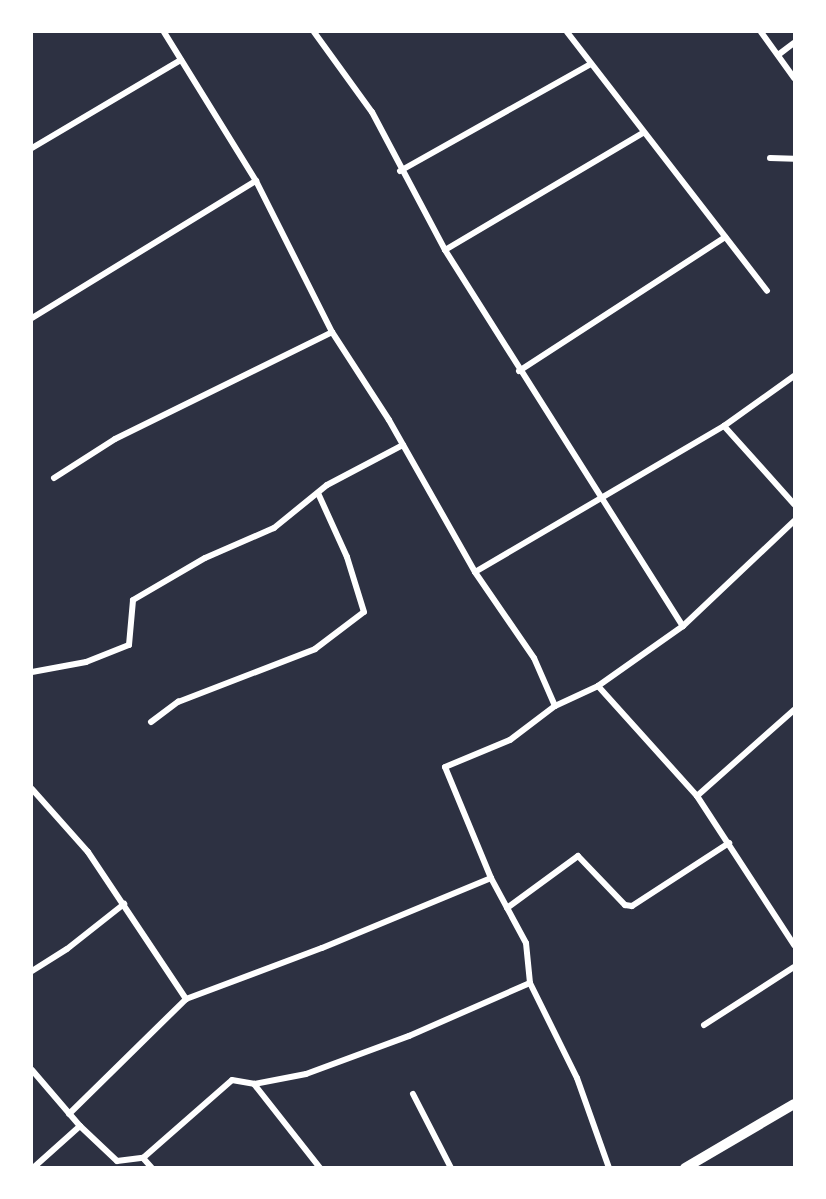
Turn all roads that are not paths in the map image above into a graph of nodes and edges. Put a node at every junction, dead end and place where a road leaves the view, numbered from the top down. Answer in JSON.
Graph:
{"nodes":[{"id":1,"x":164,"y":32,"type":"edge"},
{"id":2,"x":314,"y":32,"type":"edge"},
{"id":3,"x":567,"y":32,"type":"edge"},
{"id":4,"x":761,"y":32,"type":"edge"},
{"id":5,"x":795,"y":43,"type":"edge"},
{"id":6,"x":778,"y":55,"type":"junction"},
{"id":7,"x":181,"y":60,"type":"junction"},
{"id":8,"x":591,"y":64,"type":"junction"},
{"id":9,"x":795,"y":78,"type":"edge"},
{"id":10,"x":643,"y":133,"type":"junction"},
{"id":11,"x":32,"y":148,"type":"edge"},
{"id":12,"x":770,"y":158,"type":"dead end"},
{"id":13,"x":795,"y":159,"type":"edge"},
{"id":14,"x":400,"y":171,"type":"junction"},
{"id":15,"x":256,"y":181,"type":"junction"},
{"id":16,"x":725,"y":237,"type":"junction"},
{"id":17,"x":445,"y":250,"type":"junction"},
{"id":18,"x":767,"y":291,"type":"dead end"},
{"id":19,"x":32,"y":318,"type":"edge"},
{"id":20,"x":332,"y":332,"type":"junction"},
{"id":21,"x":519,"y":371,"type":"junction"},
{"id":22,"x":795,"y":376,"type":"edge"},
{"id":23,"x":724,"y":426,"type":"junction"},
{"id":24,"x":403,"y":445,"type":"junction"},
{"id":25,"x":54,"y":478,"type":"dead end"},
{"id":26,"x":318,"y":493,"type":"junction"},
{"id":27,"x":604,"y":498,"type":"junction"},
{"id":28,"x":795,"y":504,"type":"edge"},
{"id":29,"x":795,"y":521,"type":"edge"},
{"id":30,"x":475,"y":572,"type":"junction"},
{"id":31,"x":683,"y":626,"type":"junction"},
{"id":32,"x":32,"y":672,"type":"edge"},
{"id":33,"x":598,"y":686,"type":"junction"},
{"id":34,"x":555,"y":706,"type":"junction"},
{"id":35,"x":795,"y":710,"type":"edge"},
{"id":36,"x":151,"y":722,"type":"dead end"},
{"id":37,"x":32,"y":789,"type":"edge"},
{"id":38,"x":697,"y":796,"type":"junction"},
{"id":39,"x":729,"y":843,"type":"junction"},
{"id":40,"x":491,"y":878,"type":"junction"},
{"id":41,"x":124,"y":904,"type":"junction"},
{"id":42,"x":507,"y":908,"type":"junction"},
{"id":43,"x":795,"y":945,"type":"edge"},
{"id":44,"x":795,"y":967,"type":"edge"},
{"id":45,"x":32,"y":971,"type":"edge"},
{"id":46,"x":530,"y":983,"type":"junction"},
{"id":47,"x":186,"y":999,"type":"junction"},
{"id":48,"x":704,"y":1025,"type":"dead end"},
{"id":49,"x":32,"y":1070,"type":"edge"},
{"id":50,"x":254,"y":1084,"type":"junction"},
{"id":51,"x":412,"y":1094,"type":"dead end"},
{"id":52,"x":795,"y":1104,"type":"edge"},
{"id":53,"x":69,"y":1114,"type":"junction"},
{"id":54,"x":80,"y":1126,"type":"junction"},
{"id":55,"x":143,"y":1158,"type":"junction"},
{"id":56,"x":33,"y":1167,"type":"edge"},
{"id":57,"x":152,"y":1167,"type":"edge"},
{"id":58,"x":320,"y":1167,"type":"edge"},
{"id":59,"x":451,"y":1167,"type":"edge"},
{"id":60,"x":609,"y":1167,"type":"edge"},
{"id":61,"x":685,"y":1167,"type":"edge"}],
"edges":[{"from":1,"to":7,"type":"street"},
{"from":2,"to":14,"type":"street"},
{"from":3,"to":8,"type":"street"},
{"from":4,"to":6,"type":"street"},
{"from":5,"to":6,"type":"street"},
{"from":6,"to":9,"type":"street"},
{"from":7,"to":11,"type":"street"},
{"from":7,"to":15,"type":"street"},
{"from":8,"to":10,"type":"street"},
{"from":8,"to":14,"type":"street"},
{"from":10,"to":16,"type":"street"},
{"from":10,"to":17,"type":"street"},
{"from":12,"to":13,"type":"street"},
{"from":14,"to":17,"type":"street"},
{"from":15,"to":19,"type":"street"},
{"from":15,"to":20,"type":"street"},
{"from":16,"to":18,"type":"street"},
{"from":16,"to":21,"type":"street"},
{"from":17,"to":21,"type":"street"},
{"from":20,"to":24,"type":"street"},
{"from":20,"to":25,"type":"street"},
{"from":21,"to":27,"type":"street"},
{"from":22,"to":23,"type":"street"},
{"from":23,"to":27,"type":"street"},
{"from":23,"to":28,"type":"street"},
{"from":24,"to":26,"type":"street"},
{"from":24,"to":30,"type":"street"},
{"from":26,"to":32,"type":"street"},
{"from":26,"to":36,"type":"street"},
{"from":27,"to":30,"type":"street"},
{"from":27,"to":31,"type":"street"},
{"from":29,"to":31,"type":"street"},
{"from":30,"to":34,"type":"street"},
{"from":31,"to":33,"type":"street"},
{"from":33,"to":34,"type":"street"},
{"from":33,"to":38,"type":"street"},
{"from":34,"to":40,"type":"street"},
{"from":35,"to":38,"type":"street"},
{"from":37,"to":41,"type":"street"},
{"from":38,"to":39,"type":"street"},
{"from":39,"to":42,"type":"street"},
{"from":39,"to":43,"type":"street"},
{"from":40,"to":42,"type":"street"},
{"from":40,"to":47,"type":"street"},
{"from":41,"to":45,"type":"street"},
{"from":41,"to":47,"type":"street"},
{"from":42,"to":46,"type":"street"},
{"from":44,"to":48,"type":"street"},
{"from":46,"to":50,"type":"street"},
{"from":46,"to":60,"type":"street"},
{"from":47,"to":53,"type":"street"},
{"from":49,"to":53,"type":"street"},
{"from":50,"to":55,"type":"street"},
{"from":50,"to":58,"type":"street"},
{"from":51,"to":59,"type":"street"},
{"from":52,"to":61,"type":"street"},
{"from":53,"to":54,"type":"street"},
{"from":54,"to":55,"type":"street"},
{"from":54,"to":56,"type":"street"},
{"from":55,"to":57,"type":"street"}]}
